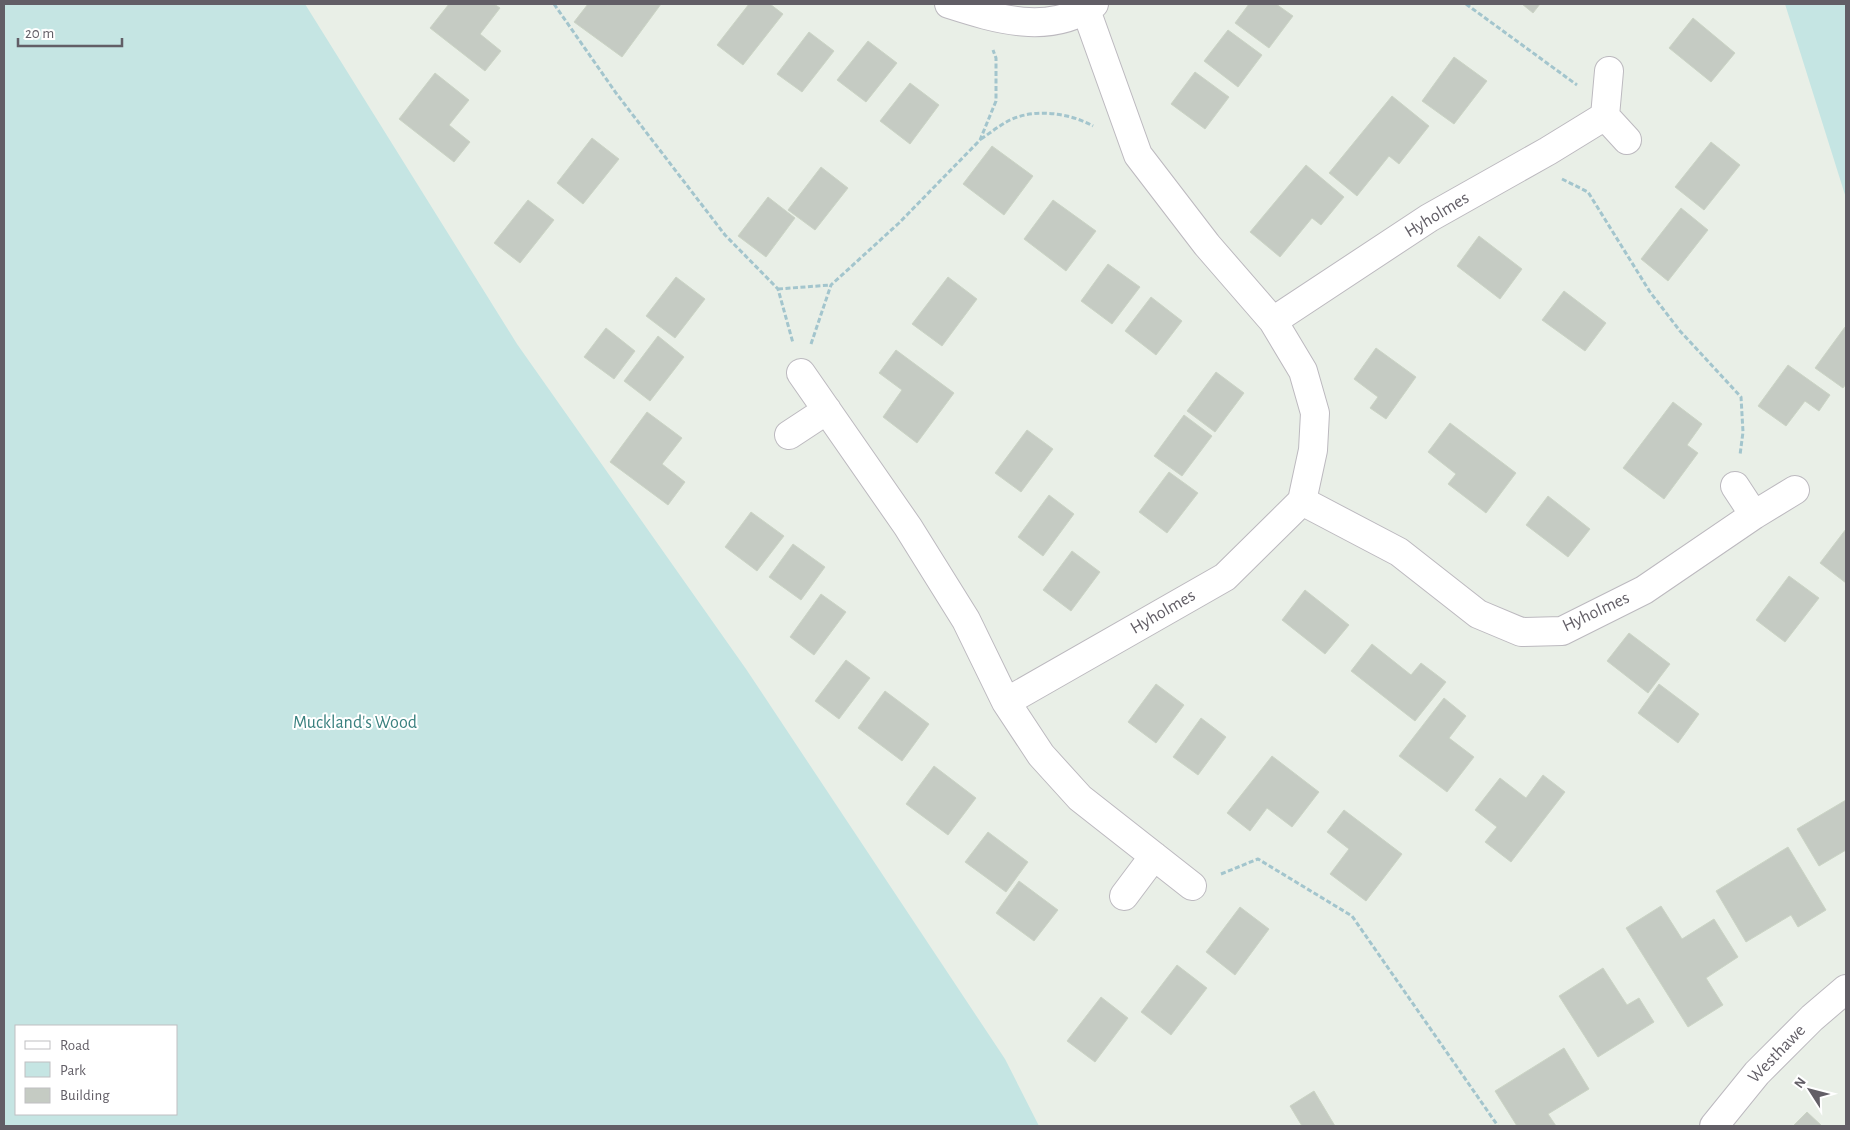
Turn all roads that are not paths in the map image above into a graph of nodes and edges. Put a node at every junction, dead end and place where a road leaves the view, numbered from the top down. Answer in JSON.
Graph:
{"nodes":[{"id":1,"x":949,"y":4,"type":"edge"},
{"id":2,"x":1090,"y":7,"type":"edge"},
{"id":3,"x":1609,"y":71,"type":"dead end"},
{"id":4,"x":1606,"y":111,"type":"junction"},
{"id":5,"x":1627,"y":140,"type":"dead end"},
{"id":6,"x":1273,"y":322,"type":"junction"},
{"id":7,"x":802,"y":373,"type":"road end"},
{"id":8,"x":827,"y":410,"type":"junction"},
{"id":9,"x":789,"y":435,"type":"dead end"},
{"id":10,"x":1735,"y":486,"type":"road end"},
{"id":11,"x":1795,"y":490,"type":"dead end"},
{"id":12,"x":1302,"y":501,"type":"junction"},
{"id":13,"x":1754,"y":515,"type":"junction"},
{"id":14,"x":1006,"y":702,"type":"junction"},
{"id":15,"x":1154,"y":856,"type":"junction"},
{"id":16,"x":1192,"y":886,"type":"road end"},
{"id":17,"x":1124,"y":896,"type":"dead end"},
{"id":18,"x":1846,"y":989,"type":"edge"},
{"id":19,"x":1714,"y":1126,"type":"edge"}],
"edges":[{"from":1,"to":2,"type":"street"},
{"from":2,"to":6,"type":"street"},
{"from":3,"to":4,"type":"street"},
{"from":4,"to":5,"type":"street"},
{"from":4,"to":6,"type":"street","name":"Hyholmes"},
{"from":6,"to":12,"type":"street"},
{"from":7,"to":8,"type":"street"},
{"from":8,"to":9,"type":"street"},
{"from":8,"to":14,"type":"street"},
{"from":10,"to":13,"type":"street"},
{"from":11,"to":13,"type":"street","name":"Hyholmes"},
{"from":12,"to":13,"type":"street","name":"Hyholmes"},
{"from":12,"to":14,"type":"street","name":"Hyholmes"},
{"from":14,"to":15,"type":"street"},
{"from":15,"to":16,"type":"street"},
{"from":15,"to":17,"type":"street"},
{"from":18,"to":19,"type":"street","name":"Westhawe"}]}
